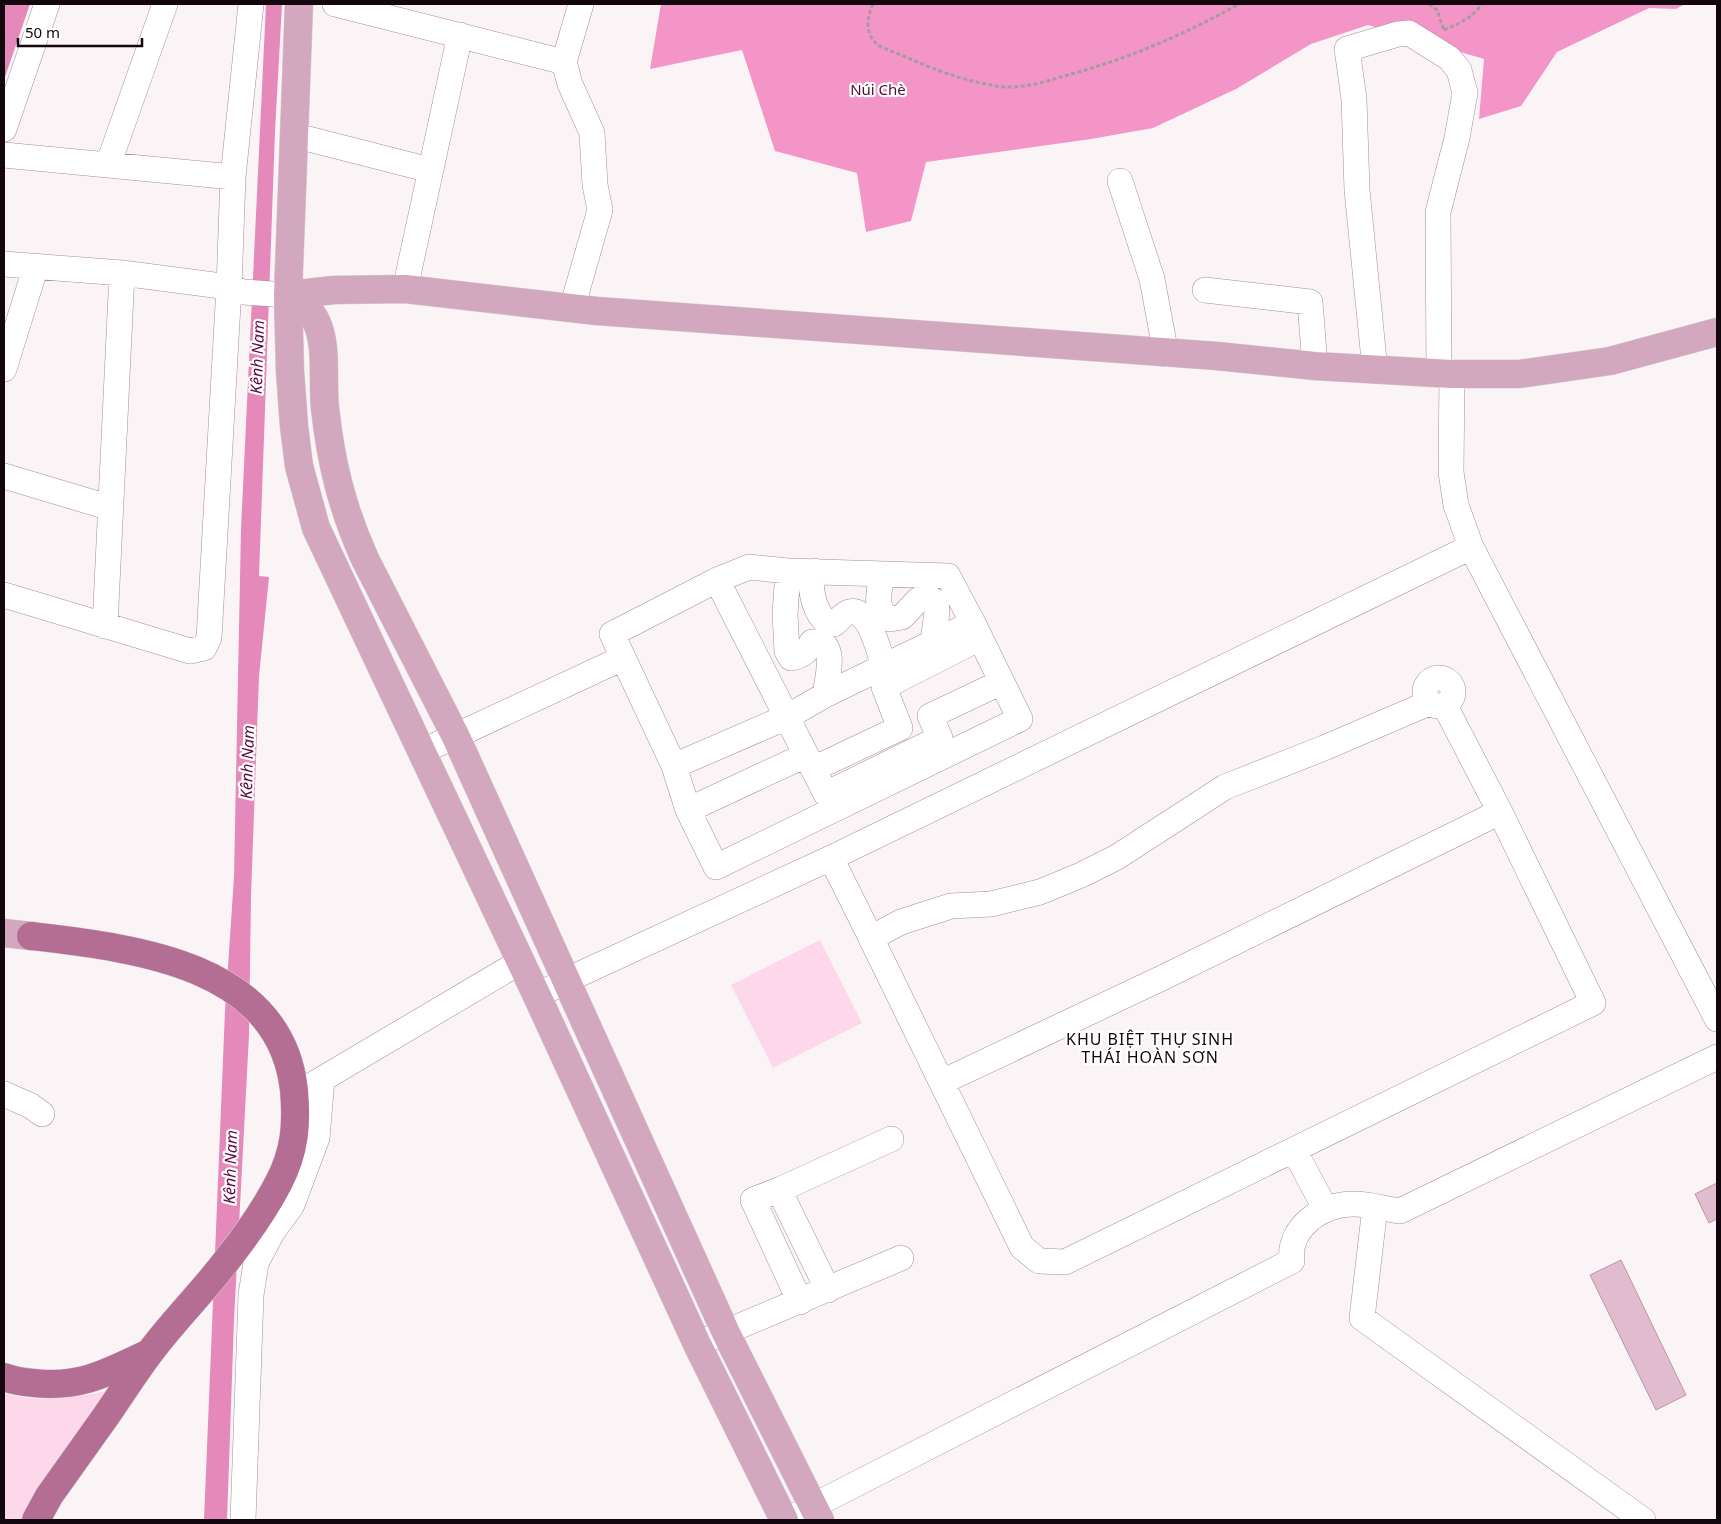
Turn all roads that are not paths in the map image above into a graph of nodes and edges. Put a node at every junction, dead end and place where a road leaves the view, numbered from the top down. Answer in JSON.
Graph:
{"nodes":[{"id":1,"x":47,"y":4,"type":"edge"},
{"id":2,"x":165,"y":4,"type":"edge"},
{"id":3,"x":251,"y":4,"type":"edge"},
{"id":4,"x":299,"y":4,"type":"edge"},
{"id":5,"x":335,"y":4,"type":"edge"},
{"id":6,"x":581,"y":4,"type":"edge"},
{"id":7,"x":460,"y":35,"type":"junction"},
{"id":8,"x":564,"y":62,"type":"junction"},
{"id":9,"x":4,"y":128,"type":"edge"},
{"id":10,"x":293,"y":135,"type":"junction"},
{"id":11,"x":4,"y":155,"type":"edge"},
{"id":12,"x":108,"y":165,"type":"junction"},
{"id":13,"x":430,"y":170,"type":"junction"},
{"id":14,"x":234,"y":177,"type":"junction"},
{"id":15,"x":1120,"y":181,"type":"dead end"},
{"id":16,"x":4,"y":264,"type":"edge"},
{"id":17,"x":36,"y":266,"type":"junction"},
{"id":18,"x":122,"y":273,"type":"junction"},
{"id":19,"x":405,"y":288,"type":"junction"},
{"id":20,"x":236,"y":289,"type":"junction"},
{"id":21,"x":1205,"y":290,"type":"dead end"},
{"id":22,"x":288,"y":295,"type":"junction"},
{"id":23,"x":572,"y":308,"type":"junction"},
{"id":24,"x":1717,"y":332,"type":"edge"},
{"id":25,"x":1166,"y":354,"type":"junction"},
{"id":26,"x":1315,"y":366,"type":"junction"},
{"id":27,"x":4,"y":369,"type":"edge"},
{"id":28,"x":1375,"y":370,"type":"junction"},
{"id":29,"x":1445,"y":374,"type":"junction"},
{"id":30,"x":4,"y":476,"type":"edge"},
{"id":31,"x":111,"y":508,"type":"junction"},
{"id":32,"x":1471,"y":547,"type":"junction"},
{"id":33,"x":788,"y":571,"type":"junction"},
{"id":34,"x":815,"y":571,"type":"junction"},
{"id":35,"x":882,"y":574,"type":"junction"},
{"id":36,"x":717,"y":580,"type":"junction"},
{"id":37,"x":4,"y":595,"type":"edge"},
{"id":38,"x":105,"y":626,"type":"junction"},
{"id":39,"x":977,"y":630,"type":"junction"},
{"id":40,"x":933,"y":642,"type":"junction"},
{"id":41,"x":623,"y":658,"type":"junction"},
{"id":42,"x":884,"y":667,"type":"junction"},
{"id":43,"x":998,"y":675,"type":"junction"},
{"id":44,"x":825,"y":695,"type":"junction"},
{"id":45,"x":787,"y":717,"type":"junction"},
{"id":46,"x":456,"y":737,"type":"junction"},
{"id":47,"x":422,"y":752,"type":"junction"},
{"id":48,"x":674,"y":766,"type":"junction"},
{"id":49,"x":813,"y":769,"type":"junction"},
{"id":50,"x":688,"y":810,"type":"junction"},
{"id":51,"x":1500,"y":812,"type":"junction"},
{"id":52,"x":831,"y":858,"type":"junction"},
{"id":53,"x":4,"y":933,"type":"edge"},
{"id":54,"x":31,"y":936,"type":"joint"},
{"id":55,"x":871,"y":938,"type":"junction"},
{"id":56,"x":520,"y":962,"type":"junction"},
{"id":57,"x":567,"y":980,"type":"junction"},
{"id":58,"x":537,"y":996,"type":"junction"},
{"id":59,"x":1717,"y":1020,"type":"edge"},
{"id":60,"x":1717,"y":1057,"type":"edge"},
{"id":61,"x":322,"y":1079,"type":"junction"},
{"id":62,"x":942,"y":1082,"type":"junction"},
{"id":63,"x":4,"y":1094,"type":"edge"},
{"id":64,"x":294,"y":1096,"type":"junction"},
{"id":65,"x":42,"y":1114,"type":"dead end"},
{"id":66,"x":891,"y":1139,"type":"dead end"},
{"id":67,"x":1294,"y":1150,"type":"junction"},
{"id":68,"x":779,"y":1190,"type":"junction"},
{"id":69,"x":1375,"y":1207,"type":"junction"},
{"id":70,"x":1326,"y":1210,"type":"junction"},
{"id":71,"x":901,"y":1258,"type":"dead end"},
{"id":72,"x":828,"y":1290,"type":"junction"},
{"id":73,"x":800,"y":1302,"type":"junction"},
{"id":74,"x":726,"y":1333,"type":"junction"},
{"id":75,"x":697,"y":1344,"type":"junction"},
{"id":76,"x":148,"y":1354,"type":"junction"},
{"id":77,"x":4,"y":1377,"type":"edge"},
{"id":78,"x":817,"y":1513,"type":"edge"},
{"id":79,"x":36,"y":1520,"type":"edge"},
{"id":80,"x":243,"y":1520,"type":"edge"},
{"id":81,"x":784,"y":1520,"type":"edge"},
{"id":82,"x":788,"y":1520,"type":"edge"},
{"id":83,"x":1643,"y":1520,"type":"edge"}],
"edges":[{"from":1,"to":9,"type":"street"},
{"from":2,"to":12,"type":"street"},
{"from":3,"to":14,"type":"street"},
{"from":4,"to":10,"type":"main road"},
{"from":5,"to":7,"type":"street"},
{"from":6,"to":8,"type":"street"},
{"from":7,"to":8,"type":"street"},
{"from":7,"to":13,"type":"street"},
{"from":8,"to":23,"type":"street"},
{"from":10,"to":13,"type":"street"},
{"from":10,"to":22,"type":"main road"},
{"from":11,"to":12,"type":"street"},
{"from":12,"to":14,"type":"street"},
{"from":13,"to":19,"type":"street"},
{"from":14,"to":20,"type":"street"},
{"from":15,"to":25,"type":"street"},
{"from":16,"to":17,"type":"street"},
{"from":17,"to":18,"type":"street"},
{"from":17,"to":27,"type":"street"},
{"from":18,"to":20,"type":"street"},
{"from":18,"to":31,"type":"street"},
{"from":19,"to":22,"type":"main road"},
{"from":19,"to":23,"type":"main road"},
{"from":20,"to":22,"type":"street"},
{"from":20,"to":38,"type":"street"},
{"from":21,"to":26,"type":"street"},
{"from":22,"to":46,"type":"main road"},
{"from":22,"to":47,"type":"main road"},
{"from":23,"to":25,"type":"main road"},
{"from":24,"to":29,"type":"main road"},
{"from":25,"to":26,"type":"main road"},
{"from":26,"to":28,"type":"main road"},
{"from":28,"to":29,"type":"main road"},
{"from":28,"to":29,"type":"street"},
{"from":29,"to":32,"type":"street"},
{"from":30,"to":31,"type":"street"},
{"from":31,"to":38,"type":"street"},
{"from":32,"to":52,"type":"street"},
{"from":32,"to":59,"type":"street"},
{"from":33,"to":34,"type":"street"},
{"from":33,"to":36,"type":"street"},
{"from":33,"to":44,"type":"street"},
{"from":34,"to":35,"type":"street"},
{"from":34,"to":42,"type":"street"},
{"from":35,"to":39,"type":"street"},
{"from":35,"to":40,"type":"street"},
{"from":36,"to":41,"type":"street"},
{"from":36,"to":45,"type":"street"},
{"from":37,"to":38,"type":"street"},
{"from":39,"to":40,"type":"street"},
{"from":39,"to":43,"type":"street"},
{"from":39,"to":49,"type":"street"},
{"from":40,"to":42,"type":"street"},
{"from":41,"to":46,"type":"street"},
{"from":41,"to":48,"type":"street"},
{"from":42,"to":44,"type":"street"},
{"from":43,"to":49,"type":"street"},
{"from":43,"to":50,"type":"street"},
{"from":44,"to":45,"type":"street"},
{"from":45,"to":48,"type":"street"},
{"from":45,"to":49,"type":"street"},
{"from":46,"to":47,"type":"street"},
{"from":46,"to":57,"type":"main road"},
{"from":47,"to":56,"type":"main road"},
{"from":48,"to":50,"type":"street"},
{"from":49,"to":50,"type":"street"},
{"from":51,"to":55,"type":"street"},
{"from":51,"to":62,"type":"street"},
{"from":51,"to":67,"type":"street"},
{"from":52,"to":55,"type":"street"},
{"from":52,"to":57,"type":"street"},
{"from":53,"to":54,"type":"main road"},
{"from":54,"to":64,"type":"highway"},
{"from":55,"to":62,"type":"street"},
{"from":56,"to":58,"type":"main road"},
{"from":56,"to":61,"type":"street"},
{"from":57,"to":58,"type":"street"},
{"from":57,"to":74,"type":"main road"},
{"from":58,"to":75,"type":"main road"},
{"from":60,"to":69,"type":"street"},
{"from":61,"to":64,"type":"street"},
{"from":61,"to":80,"type":"street"},
{"from":62,"to":67,"type":"street"},
{"from":63,"to":65,"type":"street"},
{"from":64,"to":76,"type":"highway"},
{"from":66,"to":68,"type":"street"},
{"from":67,"to":70,"type":"street"},
{"from":68,"to":72,"type":"street"},
{"from":68,"to":73,"type":"street"},
{"from":69,"to":70,"type":"street"},
{"from":69,"to":83,"type":"street"},
{"from":70,"to":78,"type":"street"},
{"from":71,"to":72,"type":"street"},
{"from":72,"to":73,"type":"street"},
{"from":73,"to":74,"type":"street"},
{"from":74,"to":75,"type":"street"},
{"from":74,"to":78,"type":"main road"},
{"from":75,"to":81,"type":"main road"},
{"from":76,"to":77,"type":"highway"},
{"from":76,"to":79,"type":"highway"},
{"from":78,"to":82,"type":"street"}]}
